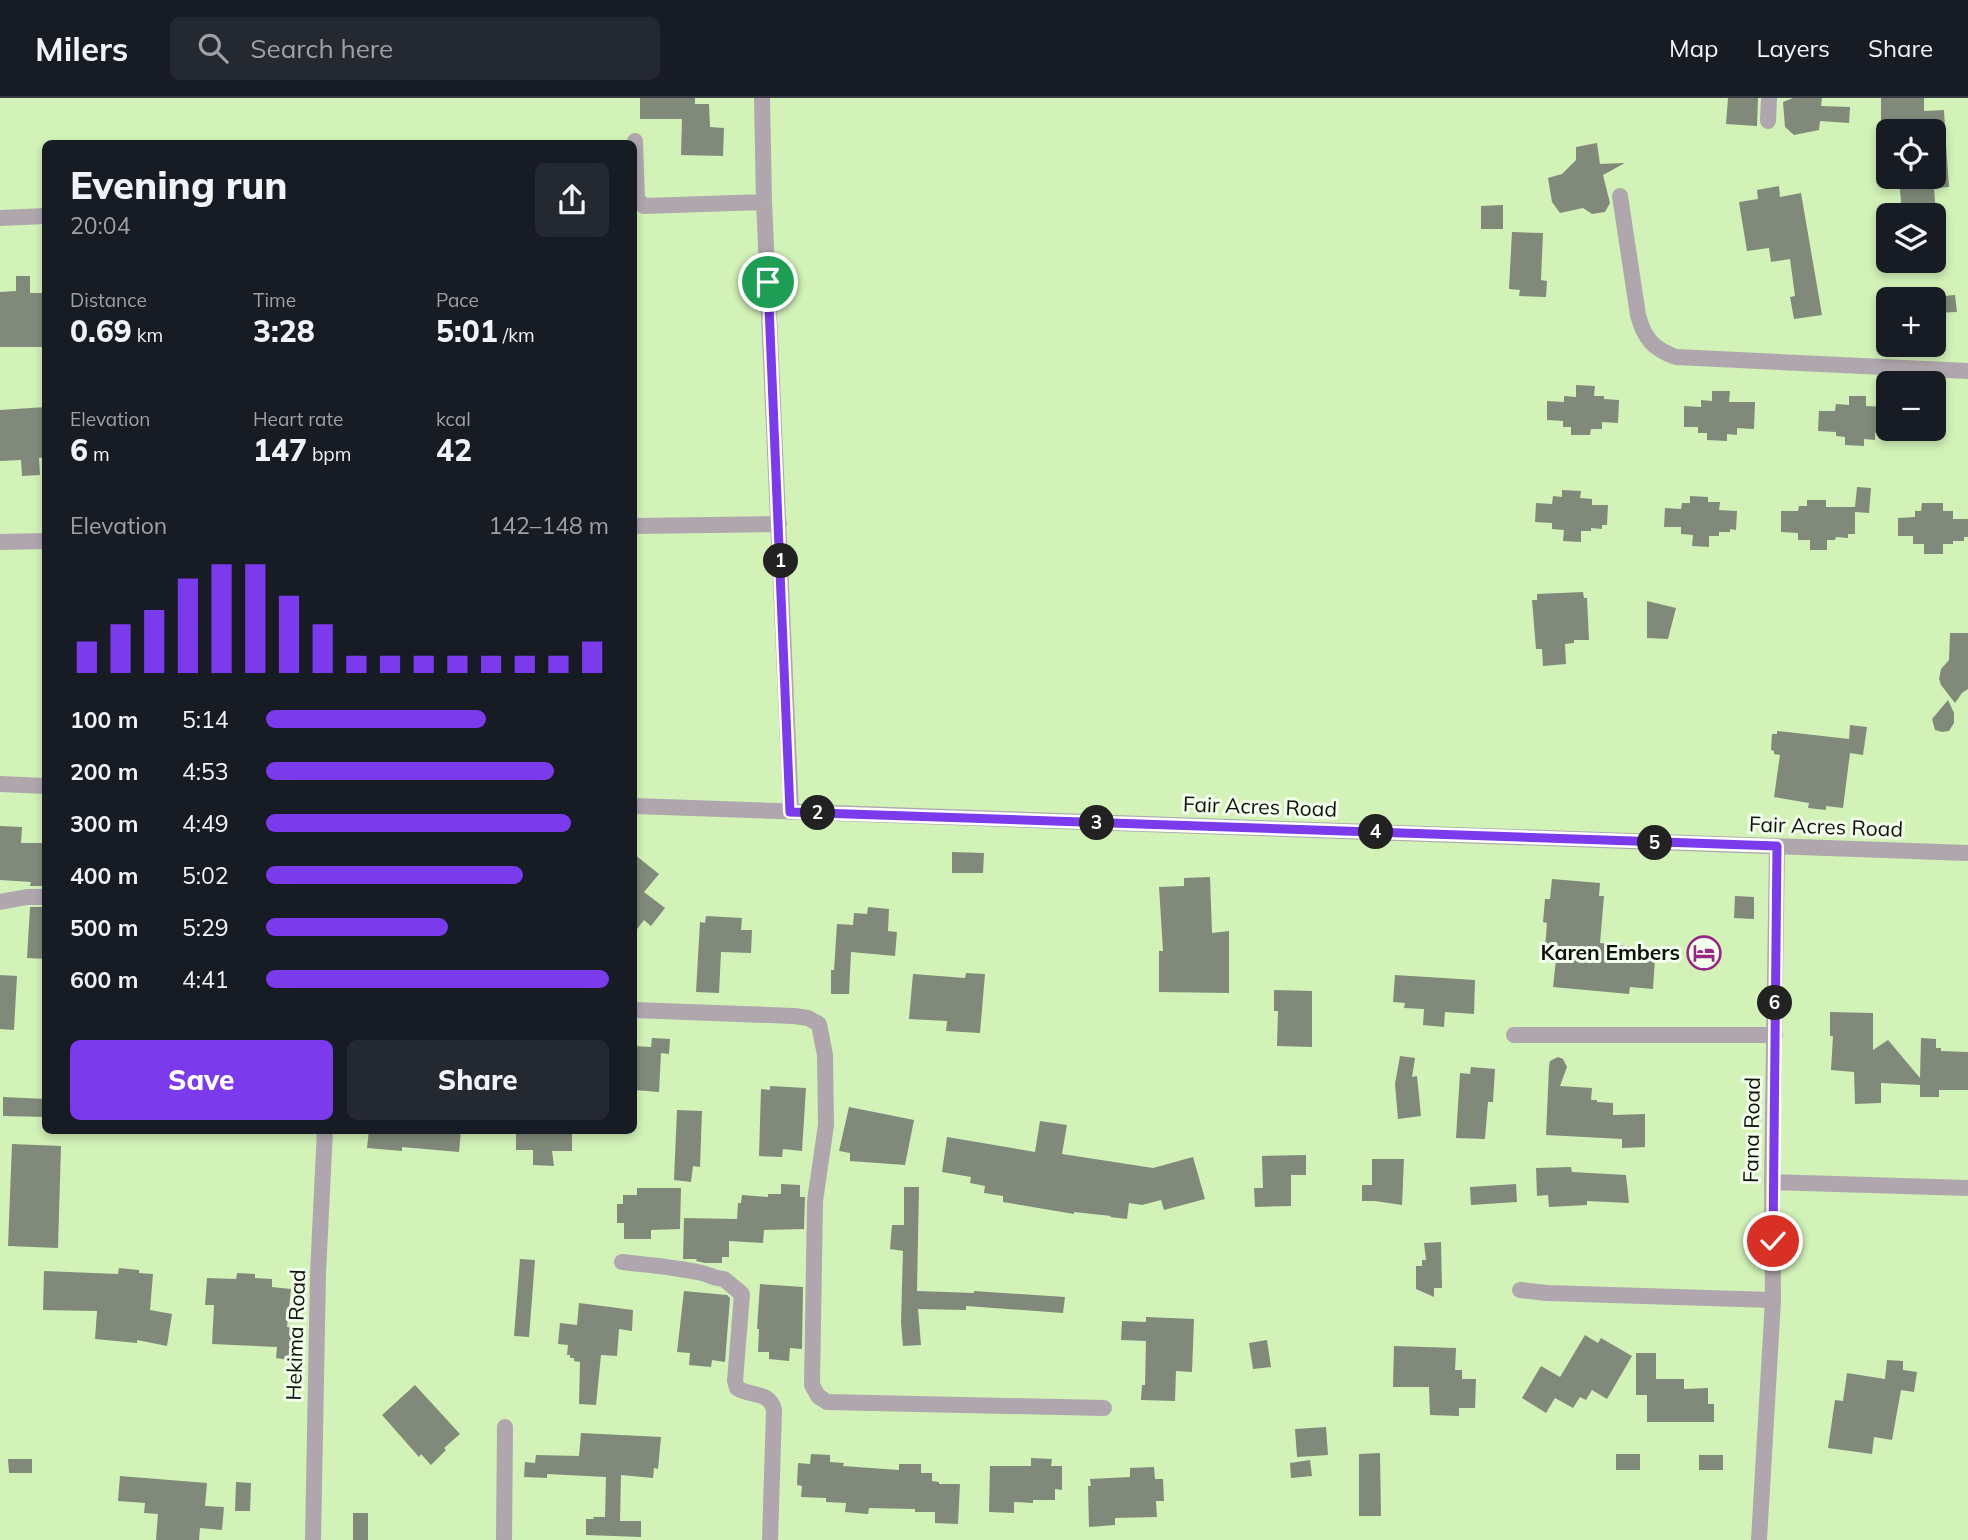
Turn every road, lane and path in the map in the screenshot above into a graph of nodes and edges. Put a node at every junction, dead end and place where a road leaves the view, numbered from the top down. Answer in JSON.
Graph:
{"nodes":[{"id":1,"x":762,"y":98,"type":"edge"},
{"id":2,"x":1769,"y":98,"type":"edge"},
{"id":3,"x":1768,"y":121,"type":"dead end"},
{"id":4,"x":1620,"y":196,"type":"dead end"},
{"id":5,"x":637,"y":202,"type":"edge"},
{"id":6,"x":764,"y":202,"type":"junction"},
{"id":7,"x":42,"y":216,"type":"edge"},
{"id":8,"x":0,"y":218,"type":"edge"},
{"id":9,"x":1968,"y":371,"type":"edge"},
{"id":10,"x":779,"y":524,"type":"junction"},
{"id":11,"x":637,"y":526,"type":"edge"},
{"id":12,"x":42,"y":541,"type":"edge"},
{"id":13,"x":0,"y":542,"type":"edge"},
{"id":14,"x":0,"y":784,"type":"edge"},
{"id":15,"x":42,"y":786,"type":"edge"},
{"id":16,"x":637,"y":806,"type":"edge"},
{"id":17,"x":790,"y":812,"type":"junction"},
{"id":18,"x":1777,"y":846,"type":"junction"},
{"id":19,"x":1968,"y":853,"type":"edge"},
{"id":20,"x":42,"y":897,"type":"edge"},
{"id":21,"x":0,"y":902,"type":"edge"},
{"id":22,"x":637,"y":1010,"type":"edge"},
{"id":23,"x":1514,"y":1035,"type":"dead end"},
{"id":24,"x":1775,"y":1035,"type":"junction"},
{"id":25,"x":324,"y":1134,"type":"edge"},
{"id":26,"x":1772,"y":1182,"type":"junction"},
{"id":27,"x":1968,"y":1188,"type":"edge"},
{"id":28,"x":622,"y":1262,"type":"dead end"},
{"id":29,"x":1520,"y":1290,"type":"dead end"},
{"id":30,"x":1773,"y":1300,"type":"junction"},
{"id":31,"x":1104,"y":1408,"type":"dead end"},
{"id":32,"x":505,"y":1427,"type":"dead end"},
{"id":33,"x":313,"y":1540,"type":"edge"},
{"id":34,"x":504,"y":1540,"type":"edge"},
{"id":35,"x":770,"y":1540,"type":"edge"},
{"id":36,"x":1759,"y":1540,"type":"edge"}],
"edges":[{"from":1,"to":6,"type":"street"},
{"from":2,"to":3,"type":"street"},
{"from":4,"to":9,"type":"street"},
{"from":5,"to":6,"type":"street"},
{"from":6,"to":10,"type":"street"},
{"from":7,"to":8,"type":"street"},
{"from":10,"to":11,"type":"street"},
{"from":10,"to":17,"type":"street"},
{"from":12,"to":13,"type":"street"},
{"from":14,"to":15,"type":"street"},
{"from":16,"to":17,"type":"street","name":"Fair Acres Road"},
{"from":17,"to":18,"type":"street","name":"Fair Acres Road"},
{"from":18,"to":19,"type":"street","name":"Fair Acres Road"},
{"from":18,"to":24,"type":"street","name":"Fana Road"},
{"from":20,"to":21,"type":"street"},
{"from":22,"to":31,"type":"street"},
{"from":23,"to":24,"type":"street"},
{"from":24,"to":26,"type":"street","name":"Fana Road"},
{"from":25,"to":33,"type":"street","name":"Hekima Road"},
{"from":26,"to":27,"type":"street"},
{"from":26,"to":30,"type":"street","name":"Fana Road"},
{"from":28,"to":35,"type":"street"},
{"from":29,"to":30,"type":"street"},
{"from":30,"to":36,"type":"street","name":"Fana Road"},
{"from":32,"to":34,"type":"street"}]}
